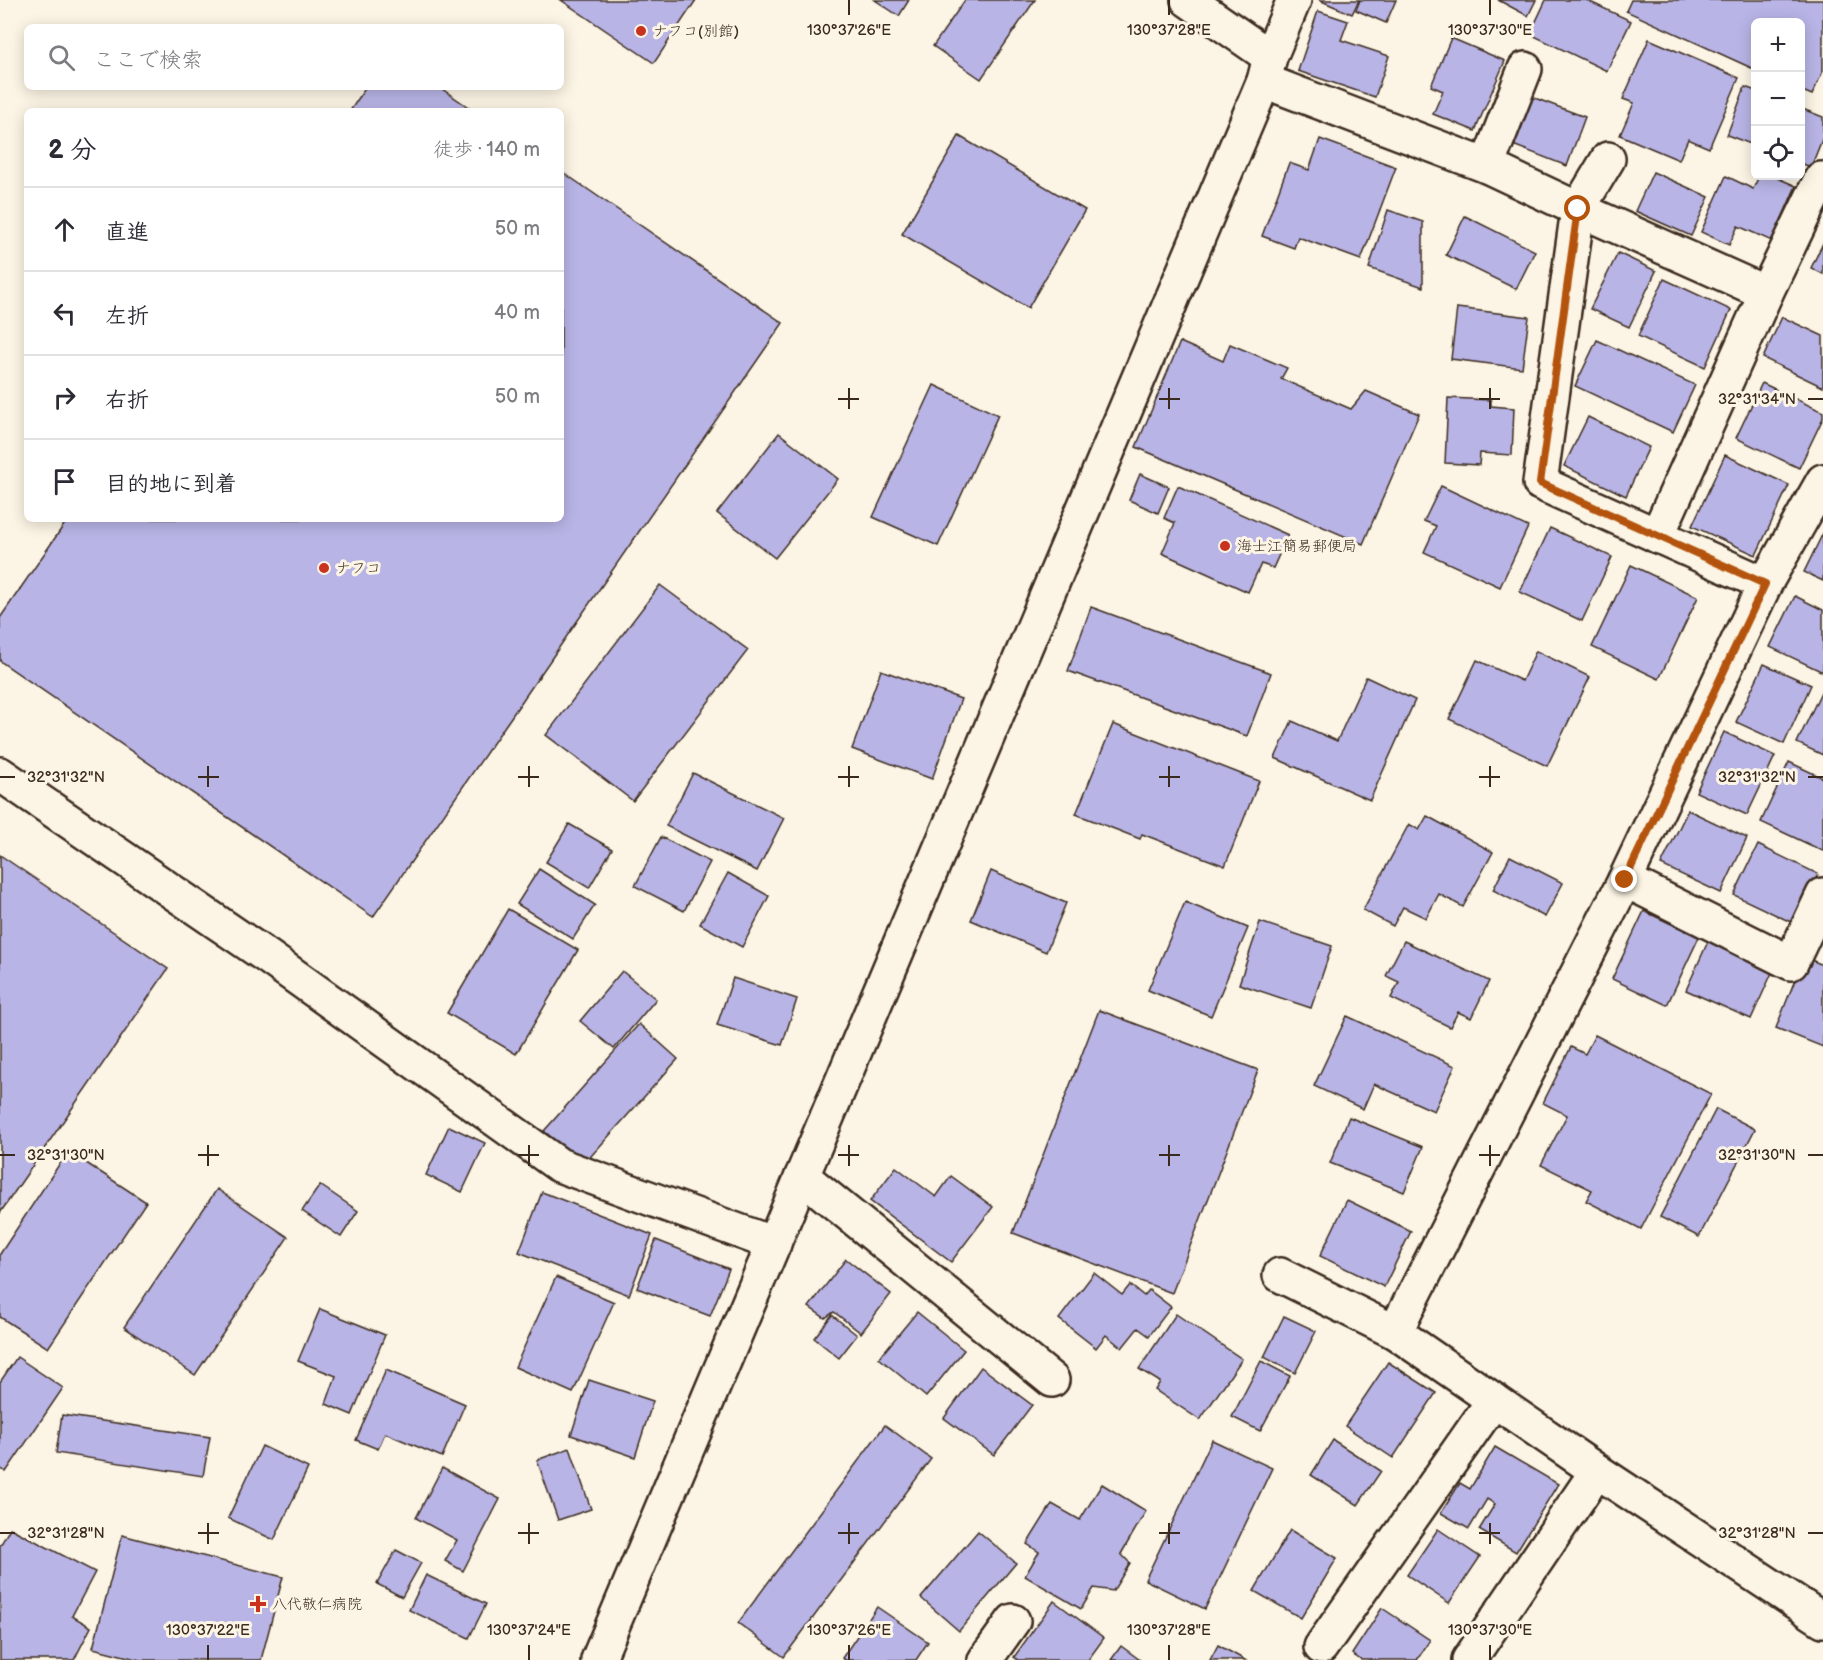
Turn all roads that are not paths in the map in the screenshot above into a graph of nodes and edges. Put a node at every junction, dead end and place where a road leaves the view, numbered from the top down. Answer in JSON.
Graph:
{"nodes":[{"id":1,"x":1188,"y":0,"type":"edge"},
{"id":2,"x":1294,"y":0,"type":"edge"},
{"id":3,"x":1267,"y":69,"type":"junction"},
{"id":4,"x":1525,"y":69,"type":"dead end"},
{"id":5,"x":1608,"y":159,"type":"dead end"},
{"id":6,"x":1487,"y":165,"type":"junction"},
{"id":7,"x":1821,"y":179,"type":"dead end"},
{"id":8,"x":1578,"y":209,"type":"junction"},
{"id":9,"x":1766,"y":293,"type":"junction"},
{"id":10,"x":1823,"y":481,"type":"edge"},
{"id":11,"x":1657,"y":536,"type":"junction"},
{"id":12,"x":1765,"y":584,"type":"junction"},
{"id":13,"x":0,"y":774,"type":"edge"},
{"id":14,"x":1625,"y":880,"type":"junction"},
{"id":15,"x":1823,"y":894,"type":"edge"},
{"id":16,"x":802,"y":1176,"type":"junction"},
{"id":17,"x":774,"y":1244,"type":"junction"},
{"id":18,"x":1280,"y":1275,"type":"dead end"},
{"id":19,"x":1395,"y":1332,"type":"junction"},
{"id":20,"x":1052,"y":1380,"type":"dead end"},
{"id":21,"x":1494,"y":1400,"type":"junction"},
{"id":22,"x":1597,"y":1472,"type":"junction"},
{"id":23,"x":1823,"y":1620,"type":"edge"},
{"id":24,"x":1013,"y":1621,"type":"dead end"},
{"id":25,"x":1321,"y":1647,"type":"dead end"},
{"id":26,"x":598,"y":1660,"type":"edge"},
{"id":27,"x":985,"y":1660,"type":"edge"},
{"id":28,"x":1469,"y":1660,"type":"edge"}],
"edges":[{"from":1,"to":3,"type":"street"},
{"from":2,"to":3,"type":"street"},
{"from":3,"to":6,"type":"street"},
{"from":3,"to":16,"type":"street"},
{"from":4,"to":6,"type":"street"},
{"from":5,"to":8,"type":"street"},
{"from":6,"to":8,"type":"street"},
{"from":7,"to":9,"type":"street"},
{"from":8,"to":9,"type":"street"},
{"from":8,"to":11,"type":"street"},
{"from":9,"to":11,"type":"street"},
{"from":10,"to":12,"type":"street"},
{"from":11,"to":12,"type":"street"},
{"from":12,"to":14,"type":"street"},
{"from":13,"to":17,"type":"street"},
{"from":14,"to":15,"type":"street"},
{"from":14,"to":19,"type":"street"},
{"from":16,"to":17,"type":"street"},
{"from":16,"to":20,"type":"street"},
{"from":17,"to":26,"type":"street"},
{"from":18,"to":19,"type":"street"},
{"from":19,"to":21,"type":"street"},
{"from":21,"to":22,"type":"street"},
{"from":21,"to":25,"type":"street"},
{"from":22,"to":23,"type":"street"},
{"from":22,"to":28,"type":"street"},
{"from":24,"to":27,"type":"street"}]}
